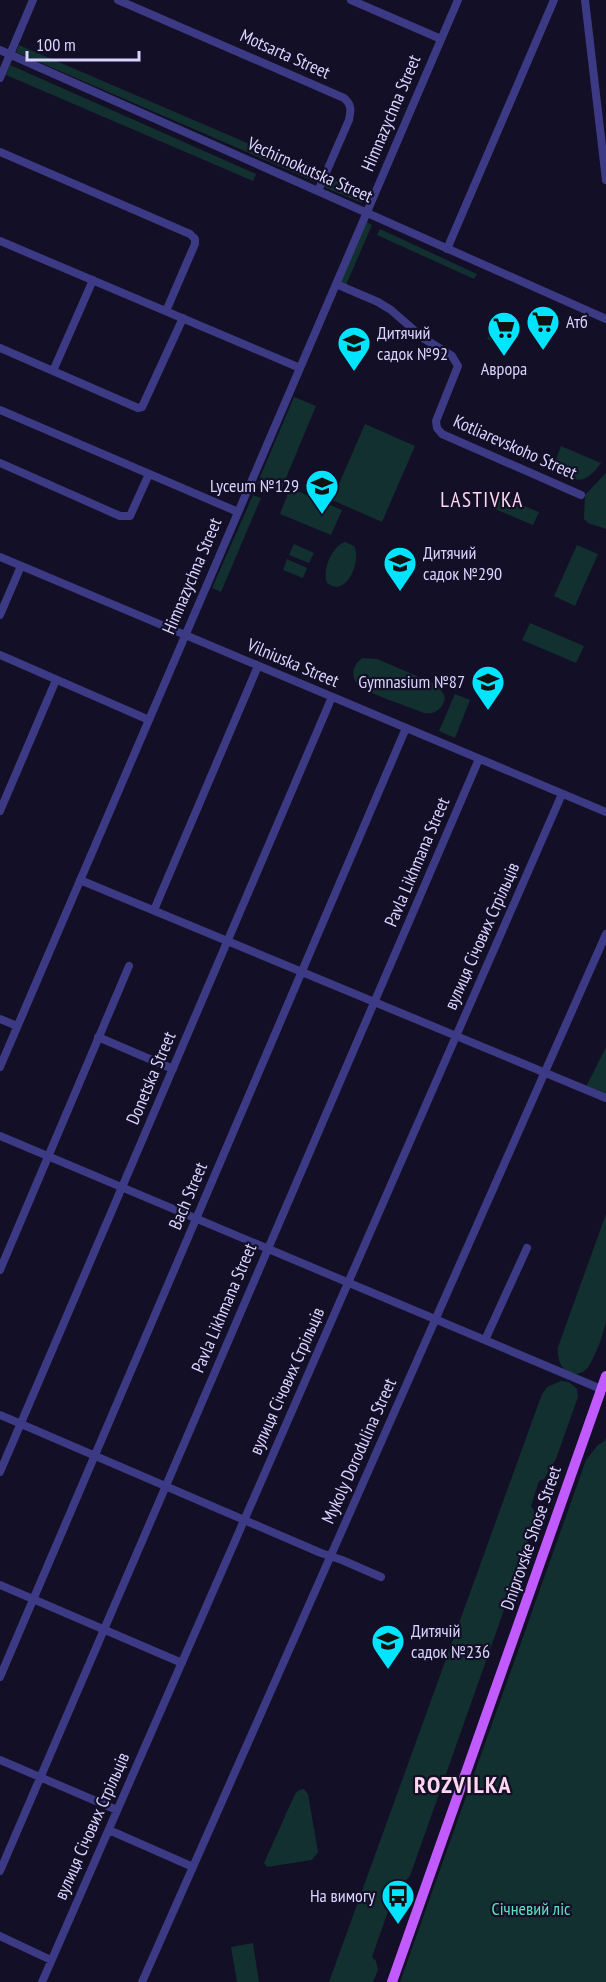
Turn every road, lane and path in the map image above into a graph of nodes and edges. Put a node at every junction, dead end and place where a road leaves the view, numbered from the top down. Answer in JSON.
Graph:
{"nodes":[{"id":1,"x":33,"y":0,"type":"edge"},
{"id":2,"x":118,"y":0,"type":"edge"},
{"id":3,"x":351,"y":0,"type":"edge"},
{"id":4,"x":458,"y":0,"type":"edge"},
{"id":5,"x":554,"y":0,"type":"edge"},
{"id":6,"x":585,"y":0,"type":"edge"},
{"id":7,"x":441,"y":39,"type":"junction"},
{"id":8,"x":0,"y":50,"type":"edge"},
{"id":9,"x":10,"y":54,"type":"junction"},
{"id":10,"x":0,"y":78,"type":"edge"},
{"id":11,"x":0,"y":152,"type":"edge"},
{"id":12,"x":606,"y":180,"type":"edge"},
{"id":13,"x":318,"y":191,"type":"junction"},
{"id":14,"x":366,"y":213,"type":"junction"},
{"id":15,"x":0,"y":241,"type":"edge"},
{"id":16,"x":447,"y":249,"type":"junction"},
{"id":17,"x":93,"y":280,"type":"junction"},
{"id":18,"x":336,"y":284,"type":"junction"},
{"id":19,"x":166,"y":311,"type":"junction"},
{"id":20,"x":183,"y":318,"type":"junction"},
{"id":21,"x":606,"y":319,"type":"edge"},
{"id":22,"x":0,"y":348,"type":"edge"},
{"id":23,"x":300,"y":368,"type":"junction"},
{"id":24,"x":53,"y":371,"type":"junction"},
{"id":25,"x":0,"y":410,"type":"edge"},
{"id":26,"x":0,"y":463,"type":"edge"},
{"id":27,"x":149,"y":474,"type":"junction"},
{"id":28,"x":581,"y":495,"type":"dead end"},
{"id":29,"x":238,"y":512,"type":"junction"},
{"id":30,"x":0,"y":558,"type":"edge"},
{"id":31,"x":21,"y":566,"type":"junction"},
{"id":32,"x":0,"y":615,"type":"edge"},
{"id":33,"x":185,"y":635,"type":"junction"},
{"id":34,"x":0,"y":655,"type":"edge"},
{"id":35,"x":258,"y":666,"type":"junction"},
{"id":36,"x":56,"y":680,"type":"junction"},
{"id":37,"x":332,"y":697,"type":"junction"},
{"id":38,"x":149,"y":720,"type":"junction"},
{"id":39,"x":406,"y":728,"type":"junction"},
{"id":40,"x":479,"y":759,"type":"junction"},
{"id":41,"x":562,"y":794,"type":"junction"},
{"id":42,"x":0,"y":811,"type":"edge"},
{"id":43,"x":606,"y":812,"type":"edge"},
{"id":44,"x":80,"y":880,"type":"junction"},
{"id":45,"x":154,"y":910,"type":"junction"},
{"id":46,"x":606,"y":934,"type":"edge"},
{"id":47,"x":227,"y":941,"type":"junction"},
{"id":48,"x":129,"y":966,"type":"dead end"},
{"id":49,"x":302,"y":972,"type":"junction"},
{"id":50,"x":374,"y":1002,"type":"junction"},
{"id":51,"x":0,"y":1019,"type":"edge"},
{"id":52,"x":17,"y":1026,"type":"junction"},
{"id":53,"x":456,"y":1036,"type":"junction"},
{"id":54,"x":98,"y":1037,"type":"junction"},
{"id":55,"x":0,"y":1067,"type":"edge"},
{"id":56,"x":173,"y":1069,"type":"junction"},
{"id":57,"x":545,"y":1072,"type":"junction"},
{"id":58,"x":606,"y":1098,"type":"edge"},
{"id":59,"x":0,"y":1136,"type":"edge"},
{"id":60,"x":48,"y":1156,"type":"junction"},
{"id":61,"x":122,"y":1187,"type":"junction"},
{"id":62,"x":196,"y":1219,"type":"junction"},
{"id":63,"x":527,"y":1248,"type":"dead end"},
{"id":64,"x":268,"y":1249,"type":"junction"},
{"id":65,"x":0,"y":1270,"type":"edge"},
{"id":66,"x":348,"y":1283,"type":"junction"},
{"id":67,"x":435,"y":1319,"type":"junction"},
{"id":68,"x":485,"y":1340,"type":"junction"},
{"id":69,"x":606,"y":1376,"type":"edge"},
{"id":70,"x":602,"y":1389,"type":"junction"},
{"id":71,"x":0,"y":1415,"type":"edge"},
{"id":72,"x":21,"y":1424,"type":"junction"},
{"id":73,"x":95,"y":1455,"type":"junction"},
{"id":74,"x":0,"y":1472,"type":"edge"},
{"id":75,"x":166,"y":1486,"type":"junction"},
{"id":76,"x":244,"y":1520,"type":"junction"},
{"id":77,"x":331,"y":1557,"type":"junction"},
{"id":78,"x":381,"y":1577,"type":"dead end"},
{"id":79,"x":0,"y":1585,"type":"edge"},
{"id":80,"x":34,"y":1599,"type":"junction"},
{"id":81,"x":104,"y":1629,"type":"junction"},
{"id":82,"x":182,"y":1663,"type":"junction"},
{"id":83,"x":0,"y":1677,"type":"edge"},
{"id":84,"x":0,"y":1760,"type":"edge"},
{"id":85,"x":40,"y":1777,"type":"junction"},
{"id":86,"x":117,"y":1810,"type":"junction"},
{"id":87,"x":109,"y":1830,"type":"junction"},
{"id":88,"x":193,"y":1867,"type":"junction"},
{"id":89,"x":0,"y":1871,"type":"edge"},
{"id":90,"x":0,"y":1936,"type":"edge"},
{"id":91,"x":51,"y":1960,"type":"junction"},
{"id":92,"x":42,"y":1982,"type":"edge"},
{"id":93,"x":142,"y":1982,"type":"edge"},
{"id":94,"x":392,"y":1982,"type":"edge"}],
"edges":[{"from":1,"to":9,"type":"street"},
{"from":2,"to":13,"type":"street","name":"Motsarta Street"},
{"from":3,"to":7,"type":"street"},
{"from":4,"to":7,"type":"street","name":"Himnazychna Street"},
{"from":5,"to":16,"type":"street"},
{"from":6,"to":12,"type":"street"},
{"from":7,"to":14,"type":"street","name":"Himnazychna Street"},
{"from":8,"to":9,"type":"street","name":"Vechirnokutska Street"},
{"from":9,"to":10,"type":"street"},
{"from":9,"to":13,"type":"street","name":"Vechirnokutska Street"},
{"from":11,"to":19,"type":"street"},
{"from":13,"to":14,"type":"street","name":"Vechirnokutska Street"},
{"from":14,"to":16,"type":"street","name":"Vechirnokutska Street"},
{"from":14,"to":18,"type":"street","name":"Himnazychna Street"},
{"from":15,"to":17,"type":"street"},
{"from":16,"to":21,"type":"street","name":"Vechirnokutska Street"},
{"from":17,"to":19,"type":"street"},
{"from":17,"to":24,"type":"street"},
{"from":18,"to":23,"type":"street","name":"Himnazychna Street"},
{"from":18,"to":28,"type":"street","name":"Kotliarevskoho Street"},
{"from":19,"to":20,"type":"street"},
{"from":20,"to":23,"type":"street"},
{"from":20,"to":24,"type":"street"},
{"from":22,"to":24,"type":"street"},
{"from":23,"to":29,"type":"street","name":"Himnazychna Street"},
{"from":25,"to":27,"type":"street"},
{"from":26,"to":27,"type":"street"},
{"from":27,"to":29,"type":"street"},
{"from":29,"to":33,"type":"street","name":"Himnazychna Street"},
{"from":30,"to":31,"type":"street","name":"Vilniuska Street"},
{"from":31,"to":32,"type":"street"},
{"from":31,"to":33,"type":"street","name":"Vilniuska Street"},
{"from":33,"to":35,"type":"street","name":"Vilniuska Street"},
{"from":33,"to":38,"type":"street","name":"Himnazychna Street"},
{"from":34,"to":36,"type":"street"},
{"from":35,"to":37,"type":"street","name":"Vilniuska Street"},
{"from":35,"to":45,"type":"street"},
{"from":36,"to":38,"type":"street"},
{"from":36,"to":42,"type":"street"},
{"from":37,"to":39,"type":"street","name":"Vilniuska Street"},
{"from":37,"to":47,"type":"street","name":"Donetska Street"},
{"from":38,"to":44,"type":"street","name":"Himnazychna Street"},
{"from":39,"to":40,"type":"street","name":"Vilniuska Street"},
{"from":39,"to":49,"type":"street","name":"Bach Street"},
{"from":40,"to":41,"type":"street","name":"Vilniuska Street"},
{"from":40,"to":50,"type":"street","name":"Pavla Likhmana Street"},
{"from":41,"to":43,"type":"street","name":"Vilniuska Street"},
{"from":41,"to":53,"type":"street","name":"вулиця Січових Стрільців"},
{"from":44,"to":45,"type":"street"},
{"from":44,"to":52,"type":"street","name":"Himnazychna Street"},
{"from":45,"to":47,"type":"street"},
{"from":46,"to":57,"type":"street","name":"Mykoly Dorodulina Street"},
{"from":47,"to":49,"type":"street"},
{"from":47,"to":56,"type":"street","name":"Donetska Street"},
{"from":48,"to":54,"type":"street"},
{"from":49,"to":50,"type":"street"},
{"from":49,"to":62,"type":"street","name":"Bach Street"},
{"from":50,"to":53,"type":"street"},
{"from":50,"to":64,"type":"street","name":"Pavla Likhmana Street"},
{"from":51,"to":52,"type":"street"},
{"from":52,"to":55,"type":"street","name":"Himnazychna Street"},
{"from":53,"to":57,"type":"street"},
{"from":53,"to":66,"type":"street","name":"вулиця Січових Стрільців"},
{"from":54,"to":56,"type":"street"},
{"from":54,"to":60,"type":"street"},
{"from":56,"to":61,"type":"street","name":"Donetska Street"},
{"from":57,"to":58,"type":"street"},
{"from":57,"to":67,"type":"street","name":"Mykoly Dorodulina Street"},
{"from":59,"to":60,"type":"street"},
{"from":60,"to":61,"type":"street"},
{"from":60,"to":65,"type":"street"},
{"from":61,"to":62,"type":"street"},
{"from":61,"to":72,"type":"street","name":"Donetska Street"},
{"from":62,"to":64,"type":"street"},
{"from":62,"to":73,"type":"street","name":"Bach Street"},
{"from":63,"to":68,"type":"street"},
{"from":64,"to":66,"type":"street"},
{"from":64,"to":75,"type":"street","name":"Pavla Likhmana Street"},
{"from":66,"to":67,"type":"street"},
{"from":66,"to":76,"type":"street","name":"вулиця Січових Стрільців"},
{"from":67,"to":68,"type":"street"},
{"from":67,"to":77,"type":"street","name":"Mykoly Dorodulina Street"},
{"from":68,"to":70,"type":"street"},
{"from":69,"to":70,"type":"main road","name":"Dniprovske Shose Street"},
{"from":70,"to":94,"type":"main road","name":"Dniprovske Shose Street"},
{"from":71,"to":72,"type":"street"},
{"from":72,"to":73,"type":"street"},
{"from":72,"to":74,"type":"street","name":"Donetska Street"},
{"from":73,"to":75,"type":"street"},
{"from":73,"to":80,"type":"street","name":"Bach Street"},
{"from":75,"to":76,"type":"street"},
{"from":75,"to":81,"type":"street","name":"Pavla Likhmana Street"},
{"from":76,"to":77,"type":"street"},
{"from":76,"to":82,"type":"street","name":"вулиця Січових Стрільців"},
{"from":77,"to":78,"type":"street"},
{"from":77,"to":88,"type":"street","name":"Mykoly Dorodulina Street"},
{"from":79,"to":80,"type":"street"},
{"from":80,"to":81,"type":"street"},
{"from":80,"to":83,"type":"street","name":"Bach Street"},
{"from":81,"to":82,"type":"street"},
{"from":81,"to":85,"type":"street","name":"Pavla Likhmana Street"},
{"from":82,"to":86,"type":"street","name":"вулиця Січових Стрільців"},
{"from":84,"to":85,"type":"street"},
{"from":85,"to":86,"type":"street"},
{"from":85,"to":89,"type":"street","name":"Pavla Likhmana Street"},
{"from":86,"to":87,"type":"street","name":"вулиця Січових Стрільців"},
{"from":87,"to":88,"type":"street"},
{"from":87,"to":91,"type":"street","name":"вулиця Січових Стрільців"},
{"from":88,"to":93,"type":"street","name":"Mykoly Dorodulina Street"},
{"from":90,"to":91,"type":"street"},
{"from":91,"to":92,"type":"street","name":"вулиця Січових Стрільців"}]}
